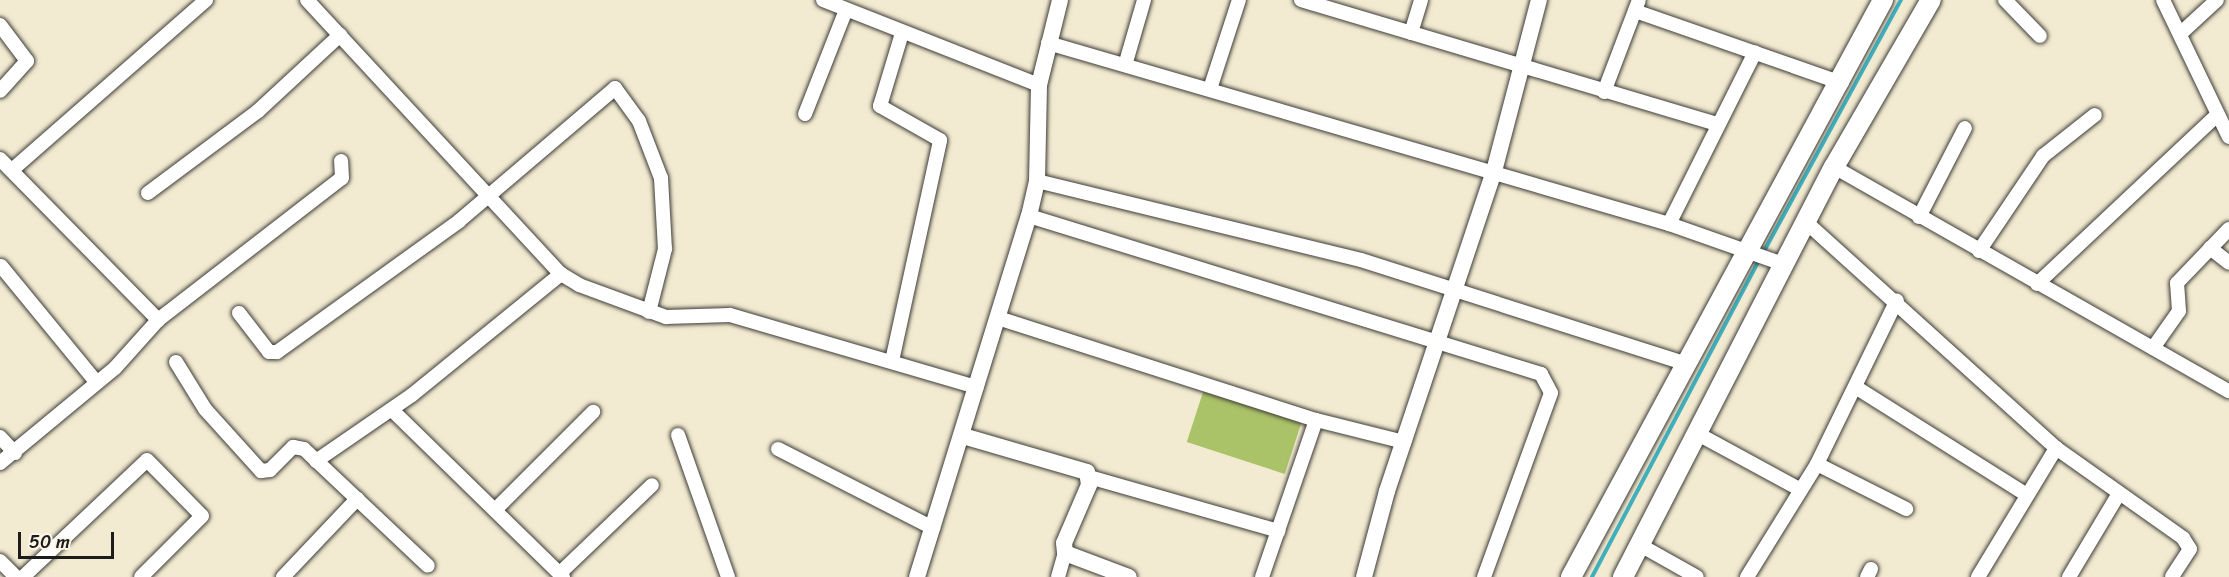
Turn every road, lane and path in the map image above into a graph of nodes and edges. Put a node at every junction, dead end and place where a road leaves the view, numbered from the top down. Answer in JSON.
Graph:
{"nodes":[{"id":1,"x":206,"y":0,"type":"edge"},
{"id":2,"x":307,"y":0,"type":"edge"},
{"id":3,"x":824,"y":0,"type":"edge"},
{"id":4,"x":1060,"y":0,"type":"edge"},
{"id":5,"x":1144,"y":0,"type":"edge"},
{"id":6,"x":1239,"y":0,"type":"edge"},
{"id":7,"x":1301,"y":0,"type":"edge"},
{"id":8,"x":1421,"y":0,"type":"edge"},
{"id":9,"x":1539,"y":0,"type":"edge"},
{"id":10,"x":1883,"y":0,"type":"edge"},
{"id":11,"x":1931,"y":0,"type":"edge"},
{"id":12,"x":2005,"y":0,"type":"edge"},
{"id":13,"x":2163,"y":0,"type":"edge"},
{"id":14,"x":2217,"y":0,"type":"edge"},
{"id":15,"x":1324,"y":3,"type":"edge"},
{"id":16,"x":1637,"y":5,"type":"edge"},
{"id":17,"x":846,"y":10,"type":"junction"},
{"id":18,"x":0,"y":25,"type":"edge"},
{"id":19,"x":902,"y":33,"type":"junction"},
{"id":20,"x":1411,"y":33,"type":"junction"},
{"id":21,"x":2180,"y":34,"type":"junction"},
{"id":22,"x":340,"y":35,"type":"junction"},
{"id":23,"x":2040,"y":36,"type":"dead end"},
{"id":24,"x":1048,"y":43,"type":"junction"},
{"id":25,"x":1755,"y":52,"type":"junction"},
{"id":26,"x":1126,"y":62,"type":"junction"},
{"id":27,"x":1521,"y":69,"type":"junction"},
{"id":28,"x":1842,"y":82,"type":"junction"},
{"id":29,"x":1039,"y":85,"type":"junction"},
{"id":30,"x":1210,"y":89,"type":"junction"},
{"id":31,"x":0,"y":91,"type":"edge"},
{"id":32,"x":1605,"y":92,"type":"junction"},
{"id":33,"x":805,"y":114,"type":"dead end"},
{"id":34,"x":2095,"y":115,"type":"dead end"},
{"id":35,"x":2216,"y":116,"type":"junction"},
{"id":36,"x":1717,"y":124,"type":"junction"},
{"id":37,"x":1965,"y":128,"type":"dead end"},
{"id":38,"x":2229,"y":137,"type":"edge"},
{"id":39,"x":0,"y":159,"type":"edge"},
{"id":40,"x":341,"y":161,"type":"dead end"},
{"id":41,"x":1834,"y":168,"type":"junction"},
{"id":42,"x":12,"y":170,"type":"junction"},
{"id":43,"x":1493,"y":176,"type":"junction"},
{"id":44,"x":1037,"y":181,"type":"junction"},
{"id":45,"x":148,"y":193,"type":"dead end"},
{"id":46,"x":492,"y":194,"type":"junction"},
{"id":47,"x":1029,"y":216,"type":"junction"},
{"id":48,"x":1919,"y":217,"type":"junction"},
{"id":49,"x":1807,"y":223,"type":"junction"},
{"id":50,"x":1669,"y":224,"type":"junction"},
{"id":51,"x":2229,"y":229,"type":"edge"},
{"id":52,"x":2210,"y":248,"type":"junction"},
{"id":53,"x":1749,"y":251,"type":"junction"},
{"id":54,"x":1979,"y":251,"type":"junction"},
{"id":55,"x":1777,"y":262,"type":"junction"},
{"id":56,"x":2229,"y":263,"type":"edge"},
{"id":57,"x":1,"y":266,"type":"edge"},
{"id":58,"x":561,"y":274,"type":"junction"},
{"id":59,"x":2037,"y":284,"type":"junction"},
{"id":60,"x":1454,"y":291,"type":"junction"},
{"id":61,"x":1897,"y":300,"type":"junction"},
{"id":62,"x":649,"y":312,"type":"junction"},
{"id":63,"x":239,"y":314,"type":"dead end"},
{"id":64,"x":998,"y":318,"type":"junction"},
{"id":65,"x":158,"y":320,"type":"junction"},
{"id":66,"x":1439,"y":342,"type":"junction"},
{"id":67,"x":2153,"y":348,"type":"junction"},
{"id":68,"x":892,"y":361,"type":"junction"},
{"id":69,"x":176,"y":362,"type":"dead end"},
{"id":70,"x":1683,"y":363,"type":"junction"},
{"id":71,"x":97,"y":383,"type":"junction"},
{"id":72,"x":977,"y":387,"type":"junction"},
{"id":73,"x":1857,"y":388,"type":"junction"},
{"id":74,"x":2229,"y":391,"type":"edge"},
{"id":75,"x":392,"y":410,"type":"junction"},
{"id":76,"x":593,"y":412,"type":"dead end"},
{"id":77,"x":1316,"y":420,"type":"junction"},
{"id":78,"x":1698,"y":434,"type":"junction"},
{"id":79,"x":678,"y":435,"type":"dead end"},
{"id":80,"x":963,"y":436,"type":"junction"},
{"id":81,"x":0,"y":437,"type":"edge"},
{"id":82,"x":1404,"y":442,"type":"junction"},
{"id":83,"x":2056,"y":448,"type":"junction"},
{"id":84,"x":777,"y":449,"type":"dead end"},
{"id":85,"x":15,"y":453,"type":"junction"},
{"id":86,"x":316,"y":461,"type":"junction"},
{"id":87,"x":0,"y":463,"type":"edge"},
{"id":88,"x":1817,"y":464,"type":"junction"},
{"id":89,"x":1089,"y":477,"type":"junction"},
{"id":90,"x":652,"y":485,"type":"dead end"},
{"id":91,"x":1801,"y":490,"type":"junction"},
{"id":92,"x":2027,"y":495,"type":"junction"},
{"id":93,"x":2118,"y":495,"type":"junction"},
{"id":94,"x":357,"y":499,"type":"junction"},
{"id":95,"x":1906,"y":509,"type":"dead end"},
{"id":96,"x":495,"y":510,"type":"junction"},
{"id":97,"x":933,"y":528,"type":"junction"},
{"id":98,"x":1278,"y":531,"type":"junction"},
{"id":99,"x":1640,"y":545,"type":"junction"},
{"id":100,"x":1065,"y":553,"type":"junction"},
{"id":101,"x":0,"y":561,"type":"edge"},
{"id":102,"x":428,"y":566,"type":"dead end"},
{"id":103,"x":561,"y":575,"type":"edge"},
{"id":104,"x":16,"y":577,"type":"edge"},
{"id":105,"x":23,"y":577,"type":"edge"},
{"id":106,"x":141,"y":577,"type":"edge"},
{"id":107,"x":283,"y":577,"type":"edge"},
{"id":108,"x":728,"y":577,"type":"edge"},
{"id":109,"x":917,"y":577,"type":"edge"},
{"id":110,"x":1058,"y":577,"type":"edge"},
{"id":111,"x":1129,"y":577,"type":"edge"},
{"id":112,"x":1262,"y":577,"type":"edge"},
{"id":113,"x":1364,"y":577,"type":"edge"},
{"id":114,"x":1484,"y":577,"type":"edge"},
{"id":115,"x":1571,"y":577,"type":"edge"},
{"id":116,"x":1623,"y":577,"type":"edge"},
{"id":117,"x":1697,"y":577,"type":"edge"},
{"id":118,"x":1747,"y":577,"type":"edge"},
{"id":119,"x":1978,"y":577,"type":"edge"},
{"id":120,"x":2069,"y":577,"type":"edge"},
{"id":121,"x":2172,"y":577,"type":"edge"}],
"edges":[{"from":1,"to":42,"type":"street"},
{"from":2,"to":22,"type":"street"},
{"from":3,"to":17,"type":"street"},
{"from":4,"to":24,"type":"street"},
{"from":5,"to":26,"type":"street"},
{"from":6,"to":30,"type":"street"},
{"from":7,"to":15,"type":"street"},
{"from":8,"to":20,"type":"street"},
{"from":9,"to":27,"type":"street"},
{"from":10,"to":28,"type":"main road"},
{"from":11,"to":41,"type":"main road"},
{"from":12,"to":23,"type":"street"},
{"from":13,"to":21,"type":"street"},
{"from":14,"to":21,"type":"street"},
{"from":15,"to":20,"type":"street"},
{"from":16,"to":25,"type":"street"},
{"from":16,"to":32,"type":"street"},
{"from":17,"to":19,"type":"street"},
{"from":17,"to":33,"type":"street"},
{"from":18,"to":31,"type":"street"},
{"from":19,"to":29,"type":"street"},
{"from":19,"to":68,"type":"street"},
{"from":20,"to":27,"type":"street"},
{"from":21,"to":35,"type":"street"},
{"from":22,"to":45,"type":"street"},
{"from":22,"to":46,"type":"street"},
{"from":24,"to":26,"type":"street"},
{"from":24,"to":29,"type":"street"},
{"from":25,"to":28,"type":"street"},
{"from":25,"to":36,"type":"street"},
{"from":26,"to":30,"type":"street"},
{"from":27,"to":32,"type":"street"},
{"from":27,"to":43,"type":"street"},
{"from":28,"to":53,"type":"main road"},
{"from":29,"to":44,"type":"street"},
{"from":30,"to":43,"type":"street"},
{"from":32,"to":36,"type":"street"},
{"from":34,"to":54,"type":"street"},
{"from":35,"to":38,"type":"street"},
{"from":35,"to":59,"type":"street"},
{"from":36,"to":50,"type":"street"},
{"from":37,"to":48,"type":"street"},
{"from":39,"to":42,"type":"street"},
{"from":40,"to":65,"type":"street"},
{"from":41,"to":48,"type":"street"},
{"from":41,"to":49,"type":"main road"},
{"from":42,"to":65,"type":"street"},
{"from":43,"to":50,"type":"street"},
{"from":43,"to":60,"type":"street"},
{"from":44,"to":47,"type":"street"},
{"from":44,"to":60,"type":"street"},
{"from":46,"to":58,"type":"street"},
{"from":46,"to":62,"type":"street"},
{"from":46,"to":63,"type":"street"},
{"from":47,"to":64,"type":"street"},
{"from":47,"to":66,"type":"street"},
{"from":48,"to":54,"type":"street"},
{"from":49,"to":55,"type":"main road"},
{"from":49,"to":61,"type":"street"},
{"from":50,"to":53,"type":"street"},
{"from":51,"to":52,"type":"street"},
{"from":52,"to":56,"type":"street"},
{"from":52,"to":67,"type":"street"},
{"from":53,"to":55,"type":"street"},
{"from":53,"to":70,"type":"main road"},
{"from":54,"to":59,"type":"street"},
{"from":55,"to":78,"type":"main road"},
{"from":57,"to":71,"type":"street"},
{"from":58,"to":62,"type":"street"},
{"from":58,"to":75,"type":"street"},
{"from":59,"to":67,"type":"street"},
{"from":60,"to":66,"type":"street"},
{"from":60,"to":70,"type":"street"},
{"from":61,"to":73,"type":"street"},
{"from":61,"to":83,"type":"street"},
{"from":62,"to":68,"type":"street"},
{"from":64,"to":72,"type":"street"},
{"from":64,"to":77,"type":"street"},
{"from":65,"to":71,"type":"street"},
{"from":66,"to":82,"type":"street"},
{"from":66,"to":114,"type":"street"},
{"from":67,"to":74,"type":"street"},
{"from":68,"to":72,"type":"street"},
{"from":69,"to":86,"type":"street"},
{"from":70,"to":115,"type":"main road"},
{"from":71,"to":85,"type":"street"},
{"from":72,"to":80,"type":"street"},
{"from":73,"to":88,"type":"street"},
{"from":73,"to":92,"type":"street"},
{"from":75,"to":86,"type":"street"},
{"from":75,"to":96,"type":"street"},
{"from":76,"to":96,"type":"street"},
{"from":77,"to":82,"type":"street"},
{"from":77,"to":98,"type":"street"},
{"from":78,"to":91,"type":"street"},
{"from":78,"to":99,"type":"main road"},
{"from":79,"to":108,"type":"street"},
{"from":80,"to":89,"type":"street"},
{"from":80,"to":97,"type":"street"},
{"from":81,"to":85,"type":"street"},
{"from":82,"to":113,"type":"street"},
{"from":83,"to":92,"type":"street"},
{"from":83,"to":93,"type":"street"},
{"from":84,"to":97,"type":"street"},
{"from":85,"to":87,"type":"street"},
{"from":86,"to":94,"type":"street"},
{"from":88,"to":91,"type":"street"},
{"from":88,"to":95,"type":"street"},
{"from":89,"to":98,"type":"street"},
{"from":89,"to":100,"type":"street"},
{"from":90,"to":103,"type":"street"},
{"from":91,"to":118,"type":"street"},
{"from":92,"to":119,"type":"street"},
{"from":93,"to":120,"type":"street"},
{"from":93,"to":121,"type":"street"},
{"from":94,"to":102,"type":"street"},
{"from":94,"to":107,"type":"street"},
{"from":96,"to":103,"type":"street"},
{"from":97,"to":109,"type":"street"},
{"from":98,"to":112,"type":"street"},
{"from":99,"to":116,"type":"main road"},
{"from":99,"to":117,"type":"street"},
{"from":100,"to":110,"type":"street"},
{"from":100,"to":111,"type":"street"},
{"from":101,"to":104,"type":"street"},
{"from":105,"to":106,"type":"street"}]}
